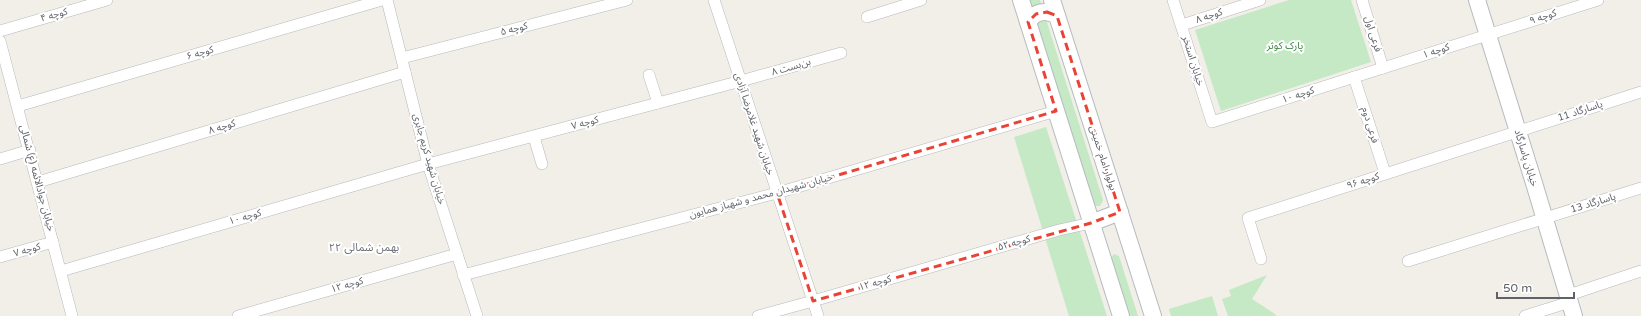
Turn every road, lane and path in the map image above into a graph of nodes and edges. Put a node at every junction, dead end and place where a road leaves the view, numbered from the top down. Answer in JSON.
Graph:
{"nodes":[{"id":1,"x":107,"y":0,"type":"edge"},
{"id":2,"x":382,"y":0,"type":"edge"},
{"id":3,"x":387,"y":0,"type":"edge"},
{"id":4,"x":627,"y":0,"type":"edge"},
{"id":5,"x":921,"y":0,"type":"edge"},
{"id":6,"x":1021,"y":0,"type":"edge"},
{"id":7,"x":1052,"y":0,"type":"edge"},
{"id":8,"x":1173,"y":0,"type":"edge"},
{"id":9,"x":1260,"y":0,"type":"edge"},
{"id":10,"x":1362,"y":0,"type":"edge"},
{"id":11,"x":1477,"y":0,"type":"edge"},
{"id":12,"x":1598,"y":0,"type":"edge"},
{"id":13,"x":717,"y":1,"type":"edge"},
{"id":14,"x":1057,"y":16,"type":"junction"},
{"id":15,"x":867,"y":17,"type":"dead end"},
{"id":16,"x":1028,"y":22,"type":"junction"},
{"id":17,"x":1182,"y":25,"type":"junction"},
{"id":18,"x":0,"y":31,"type":"edge"},
{"id":19,"x":1488,"y":35,"type":"junction"},
{"id":20,"x":0,"y":41,"type":"edge"},
{"id":21,"x":841,"y":53,"type":"dead end"},
{"id":22,"x":402,"y":58,"type":"junction"},
{"id":23,"x":3,"y":62,"type":"edge"},
{"id":24,"x":1384,"y":68,"type":"junction"},
{"id":25,"x":405,"y":72,"type":"junction"},
{"id":26,"x":649,"y":75,"type":"dead end"},
{"id":27,"x":1354,"y":77,"type":"junction"},
{"id":28,"x":740,"y":81,"type":"junction"},
{"id":29,"x":1641,"y":92,"type":"edge"},
{"id":30,"x":658,"y":103,"type":"junction"},
{"id":31,"x":18,"y":106,"type":"junction"},
{"id":32,"x":1056,"y":111,"type":"junction"},
{"id":33,"x":1212,"y":122,"type":"joint"},
{"id":34,"x":1518,"y":131,"type":"junction"},
{"id":35,"x":534,"y":137,"type":"junction"},
{"id":36,"x":30,"y":150,"type":"junction"},
{"id":37,"x":0,"y":159,"type":"edge"},
{"id":38,"x":428,"y":164,"type":"junction"},
{"id":39,"x":542,"y":164,"type":"dead end"},
{"id":40,"x":1385,"y":173,"type":"junction"},
{"id":41,"x":38,"y":182,"type":"junction"},
{"id":42,"x":1641,"y":188,"type":"edge"},
{"id":43,"x":777,"y":193,"type":"junction"},
{"id":44,"x":1120,"y":212,"type":"junction"},
{"id":45,"x":1545,"y":218,"type":"junction"},
{"id":46,"x":1091,"y":223,"type":"junction"},
{"id":47,"x":54,"y":242,"type":"junction"},
{"id":48,"x":457,"y":254,"type":"junction"},
{"id":49,"x":0,"y":257,"type":"edge"},
{"id":50,"x":1261,"y":259,"type":"dead end"},
{"id":51,"x":1408,"y":261,"type":"dead end"},
{"id":52,"x":938,"y":265,"type":"joint"},
{"id":53,"x":61,"y":271,"type":"junction"},
{"id":54,"x":1641,"y":271,"type":"edge"},
{"id":55,"x":463,"y":275,"type":"junction"},
{"id":56,"x":813,"y":301,"type":"junction"},
{"id":57,"x":1571,"y":304,"type":"edge"},
{"id":58,"x":72,"y":316,"type":"edge"},
{"id":59,"x":238,"y":316,"type":"edge"},
{"id":60,"x":477,"y":316,"type":"edge"},
{"id":61,"x":758,"y":316,"type":"edge"},
{"id":62,"x":818,"y":316,"type":"edge"},
{"id":63,"x":1121,"y":316,"type":"edge"},
{"id":64,"x":1153,"y":316,"type":"edge"},
{"id":65,"x":1525,"y":316,"type":"edge"}],
"edges":[{"from":1,"to":18,"type":"street","name":"کوچه ۴"},
{"from":2,"to":31,"type":"street","name":"کوچه ۶"},
{"from":3,"to":22,"type":"street","name":"خیابان شهید کریم جابری"},
{"from":4,"to":22,"type":"street","name":"کوچه ۵"},
{"from":5,"to":15,"type":"street"},
{"from":6,"to":16,"type":"main road"},
{"from":7,"to":14,"type":"main road","name":"بولوار امام خمینی"},
{"from":8,"to":17,"type":"street","name":"خیابان استخر"},
{"from":9,"to":17,"type":"street","name":"کوچه ۸"},
{"from":10,"to":24,"type":"street","name":"فرعی اول"},
{"from":11,"to":19,"type":"main road","name":"خیابان پاسارگاد"},
{"from":12,"to":19,"type":"street","name":"کوچه ۹"},
{"from":13,"to":28,"type":"street","name":"خیابان شهید غلامرضا آزادی"},
{"from":14,"to":16,"type":"main road"},
{"from":14,"to":44,"type":"main road","name":"بولوار امام خمینی"},
{"from":16,"to":32,"type":"main road"},
{"from":17,"to":33,"type":"street","name":"خیابان استخر"},
{"from":19,"to":24,"type":"street","name":"کوچه ۱"},
{"from":19,"to":34,"type":"main road","name":"خیابان پاسارگاد"},
{"from":20,"to":23,"type":"street","name":"خیابان جوادالائمه (ع) شمالی"},
{"from":21,"to":28,"type":"street","name":"بن‌بست ۸"},
{"from":22,"to":25,"type":"street","name":"خیابان شهید کریم جابری"},
{"from":23,"to":31,"type":"street","name":"خیابان جوادالائمه (ع) شمالی"},
{"from":24,"to":27,"type":"street","name":"کوچه ۱۰"},
{"from":25,"to":38,"type":"street","name":"خیابان شهید کریم جابری"},
{"from":25,"to":41,"type":"street","name":"کوچه ۸"},
{"from":26,"to":30,"type":"street"},
{"from":27,"to":33,"type":"street","name":"کوچه ۱۰"},
{"from":27,"to":40,"type":"street","name":"فرعی دوم"},
{"from":28,"to":30,"type":"street","name":"کوچه ۷"},
{"from":28,"to":43,"type":"street","name":"خیابان شهید غلامرضا آزادی"},
{"from":29,"to":34,"type":"street","name":"پاسارگاد 11"},
{"from":30,"to":35,"type":"street","name":"کوچه ۷"},
{"from":31,"to":36,"type":"street","name":"خیابان جوادالائمه (ع) شمالی"},
{"from":32,"to":43,"type":"street","name":"خیابان شهیدان محمد و شهباز همایون"},
{"from":32,"to":46,"type":"main road"},
{"from":34,"to":40,"type":"street","name":"کوچه ۹۶"},
{"from":34,"to":45,"type":"main road","name":"خیابان پاسارگاد"},
{"from":35,"to":38,"type":"street","name":"کوچه ۷"},
{"from":35,"to":39,"type":"street"},
{"from":36,"to":37,"type":"street"},
{"from":36,"to":41,"type":"street","name":"خیابان جوادالائمه (ع) شمالی"},
{"from":38,"to":48,"type":"street","name":"خیابان شهید کریم جابری"},
{"from":38,"to":53,"type":"street","name":"کوچه ۱۰"},
{"from":40,"to":50,"type":"street","name":"کوچه ۹۶"},
{"from":41,"to":47,"type":"street","name":"خیابان جوادالائمه (ع) شمالی"},
{"from":42,"to":45,"type":"street","name":"پاسارگاد 13"},
{"from":43,"to":55,"type":"street","name":"خیابان شهیدان محمد و شهباز همایون"},
{"from":43,"to":56,"type":"street","name":"خیابان شهید غلامرضا آزادی"},
{"from":44,"to":46,"type":"main road"},
{"from":44,"to":64,"type":"main road","name":"بولوار امام خمینی"},
{"from":45,"to":51,"type":"street","name":"پاسارگاد 13"},
{"from":45,"to":57,"type":"main road","name":"خیابان پاسارگاد"},
{"from":46,"to":52,"type":"street","name":"کوچه ۵۲"},
{"from":46,"to":63,"type":"main road"},
{"from":47,"to":49,"type":"street","name":"کوچه ۷"},
{"from":47,"to":53,"type":"street","name":"خیابان جوادالائمه (ع) شمالی"},
{"from":48,"to":55,"type":"street","name":"خیابان شهید کریم جابری"},
{"from":48,"to":59,"type":"street","name":"کوچه ۱۲"},
{"from":52,"to":56,"type":"street","name":"کوچه ۱۲"},
{"from":53,"to":58,"type":"street","name":"خیابان جوادالائمه (ع) شمالی"},
{"from":54,"to":57,"type":"street"},
{"from":55,"to":60,"type":"street","name":"خیابان شهید کریم جابری"},
{"from":56,"to":61,"type":"street","name":"کوچه ۱۲"},
{"from":56,"to":62,"type":"street","name":"خیابان شهید غلامرضا آزادی"},
{"from":57,"to":65,"type":"street"}]}
